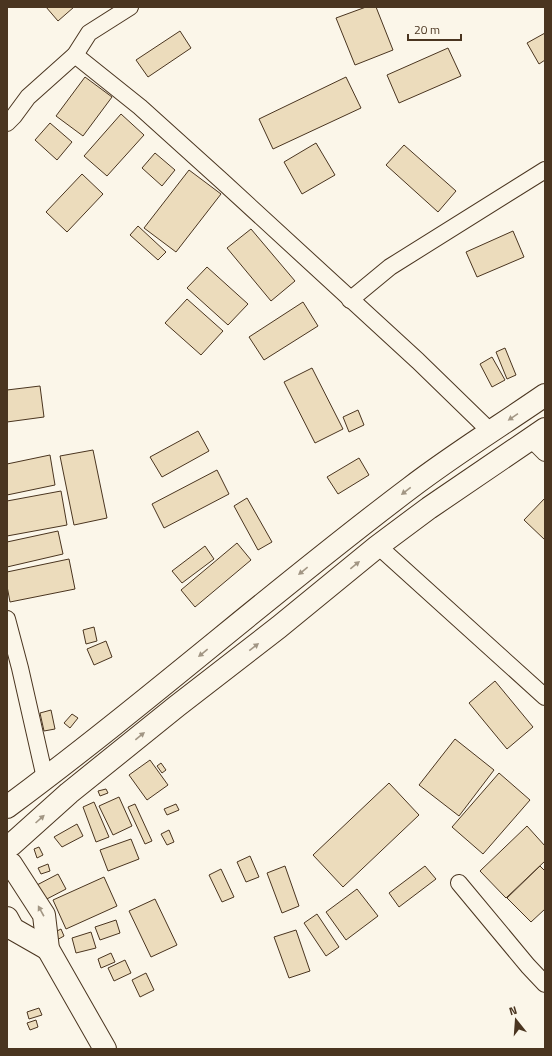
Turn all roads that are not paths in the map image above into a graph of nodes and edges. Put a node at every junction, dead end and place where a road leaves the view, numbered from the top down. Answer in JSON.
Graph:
{"nodes":[{"id":1,"x":130,"y":7,"type":"edge"},
{"id":2,"x":75,"y":54,"type":"junction"},
{"id":3,"x":9,"y":116,"type":"edge"},
{"id":4,"x":545,"y":170,"type":"edge"},
{"id":5,"x":350,"y":300,"type":"junction"},
{"id":6,"x":545,"y":396,"type":"edge"},
{"id":7,"x":491,"y":432,"type":"junction"},
{"id":8,"x":540,"y":440,"type":"edge"},
{"id":9,"x":378,"y":546,"type":"junction"},
{"id":10,"x":7,"y":619,"type":"edge"},
{"id":11,"x":545,"y":697,"type":"edge"},
{"id":12,"x":45,"y":778,"type":"junction"},
{"id":13,"x":7,"y":807,"type":"edge"},
{"id":14,"x":9,"y":855,"type":"edge"},
{"id":15,"x":459,"y":883,"type":"dead end"},
{"id":16,"x":7,"y":918,"type":"edge"},
{"id":17,"x":48,"y":949,"type":"junction"},
{"id":18,"x":545,"y":984,"type":"edge"},
{"id":19,"x":105,"y":1049,"type":"edge"}],
"edges":[{"from":1,"to":2,"type":"street"},
{"from":2,"to":3,"type":"street"},
{"from":2,"to":5,"type":"street"},
{"from":4,"to":5,"type":"street"},
{"from":5,"to":7,"type":"street"},
{"from":6,"to":7,"type":"main road","one_way":true},
{"from":7,"to":12,"type":"main road","one_way":true},
{"from":8,"to":9,"type":"main road"},
{"from":9,"to":11,"type":"street"},
{"from":14,"to":9,"type":"main road","one_way":true},
{"from":10,"to":12,"type":"street"},
{"from":12,"to":13,"type":"main road"},
{"from":17,"to":14,"type":"main road","one_way":true},
{"from":15,"to":18,"type":"street"},
{"from":16,"to":17,"type":"main road"},
{"from":17,"to":19,"type":"main road"}]}
